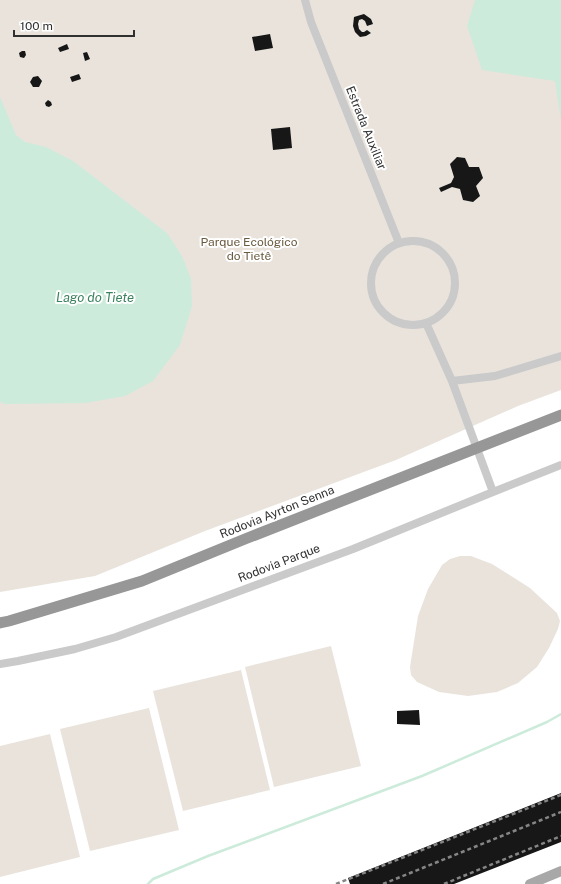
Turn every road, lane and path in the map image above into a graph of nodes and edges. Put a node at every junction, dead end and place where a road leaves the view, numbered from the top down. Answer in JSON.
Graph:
{"nodes":[{"id":1,"x":305,"y":0,"type":"edge"},
{"id":2,"x":399,"y":243,"type":"junction"},
{"id":3,"x":426,"y":323,"type":"junction"},
{"id":4,"x":561,"y":356,"type":"edge"},
{"id":5,"x":452,"y":381,"type":"junction"},
{"id":6,"x":561,"y":415,"type":"edge"},
{"id":7,"x":561,"y":465,"type":"edge"},
{"id":8,"x":493,"y":492,"type":"junction"},
{"id":9,"x":0,"y":623,"type":"edge"},
{"id":10,"x":0,"y":664,"type":"edge"},
{"id":11,"x":561,"y":871,"type":"edge"},
{"id":12,"x":530,"y":884,"type":"edge"}],
"edges":[{"from":1,"to":2,"type":"street","name":"Estrada Auxiliar"},
{"from":2,"to":3,"type":"street"},
{"from":2,"to":3,"type":"street"},
{"from":3,"to":5,"type":"street"},
{"from":4,"to":5,"type":"street"},
{"from":5,"to":8,"type":"street"},
{"from":6,"to":9,"type":"highway","name":"Rodovia Ayrton Senna"},
{"from":7,"to":8,"type":"street","name":"Rodovia Parque"},
{"from":8,"to":10,"type":"street","name":"Rodovia Parque"},
{"from":11,"to":12,"type":"main road"}]}
